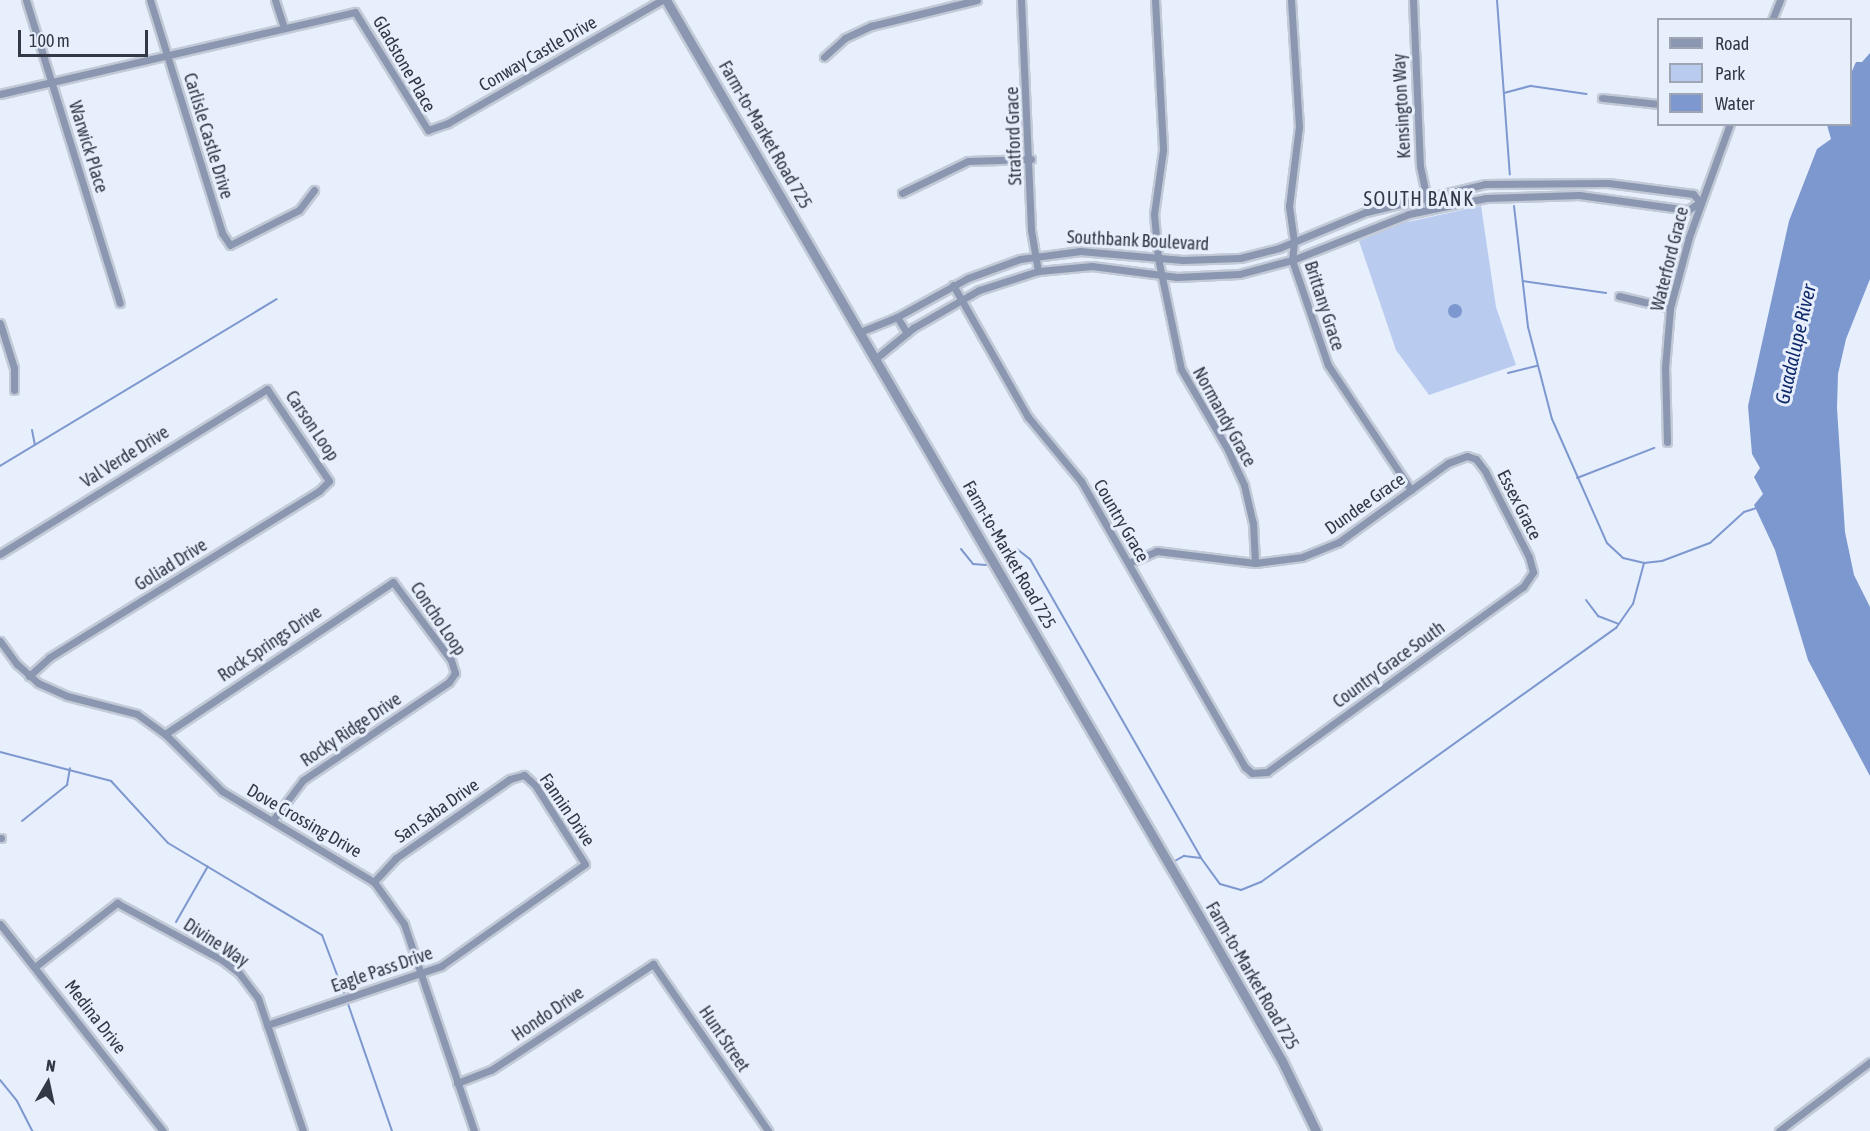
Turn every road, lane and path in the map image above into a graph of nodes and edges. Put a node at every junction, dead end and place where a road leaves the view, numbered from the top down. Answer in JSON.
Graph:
{"nodes":[{"id":1,"x":26,"y":0,"type":"edge"},
{"id":2,"x":150,"y":0,"type":"edge"},
{"id":3,"x":275,"y":0,"type":"edge"},
{"id":4,"x":664,"y":0,"type":"edge"},
{"id":5,"x":977,"y":0,"type":"edge"},
{"id":6,"x":1021,"y":0,"type":"edge"},
{"id":7,"x":1155,"y":0,"type":"edge"},
{"id":8,"x":1291,"y":0,"type":"edge"},
{"id":9,"x":1413,"y":0,"type":"edge"},
{"id":10,"x":1780,"y":0,"type":"edge"},
{"id":11,"x":1774,"y":18,"type":"edge"},
{"id":12,"x":284,"y":28,"type":"junction"},
{"id":13,"x":167,"y":56,"type":"junction"},
{"id":14,"x":824,"y":57,"type":"dead end"},
{"id":15,"x":52,"y":81,"type":"junction"},
{"id":16,"x":0,"y":94,"type":"edge"},
{"id":17,"x":1602,"y":98,"type":"dead end"},
{"id":18,"x":1657,"y":104,"type":"edge"},
{"id":19,"x":1729,"y":126,"type":"edge"},
{"id":20,"x":428,"y":130,"type":"joint"},
{"id":21,"x":1031,"y":159,"type":"junction"},
{"id":22,"x":314,"y":190,"type":"dead end"},
{"id":23,"x":902,"y":193,"type":"dead end"},
{"id":24,"x":1425,"y":195,"type":"junction"},
{"id":25,"x":1700,"y":202,"type":"junction"},
{"id":26,"x":1429,"y":209,"type":"junction"},
{"id":27,"x":1294,"y":242,"type":"junction"},
{"id":28,"x":1035,"y":256,"type":"junction"},
{"id":29,"x":1158,"y":258,"type":"junction"},
{"id":30,"x":1292,"y":260,"type":"junction"},
{"id":31,"x":1038,"y":271,"type":"junction"},
{"id":32,"x":1164,"y":276,"type":"junction"},
{"id":33,"x":953,"y":285,"type":"junction"},
{"id":34,"x":1619,"y":296,"type":"dead end"},
{"id":35,"x":962,"y":300,"type":"junction"},
{"id":36,"x":120,"y":303,"type":"dead end"},
{"id":37,"x":1670,"y":308,"type":"junction"},
{"id":38,"x":897,"y":317,"type":"junction"},
{"id":39,"x":0,"y":323,"type":"edge"},
{"id":40,"x":860,"y":332,"type":"junction"},
{"id":41,"x":907,"y":333,"type":"junction"},
{"id":42,"x":875,"y":359,"type":"junction"},
{"id":43,"x":267,"y":389,"type":"joint"},
{"id":44,"x":14,"y":390,"type":"dead end"},
{"id":45,"x":1667,"y":442,"type":"dead end"},
{"id":46,"x":1471,"y":456,"type":"joint"},
{"id":47,"x":329,"y":481,"type":"joint"},
{"id":48,"x":1411,"y":490,"type":"junction"},
{"id":49,"x":0,"y":554,"type":"edge"},
{"id":50,"x":1129,"y":563,"type":"junction"},
{"id":51,"x":1255,"y":563,"type":"junction"},
{"id":52,"x":1533,"y":573,"type":"joint"},
{"id":53,"x":393,"y":582,"type":"joint"},
{"id":54,"x":0,"y":641,"type":"edge"},
{"id":55,"x":455,"y":674,"type":"joint"},
{"id":56,"x":29,"y":676,"type":"junction"},
{"id":57,"x":165,"y":734,"type":"junction"},
{"id":58,"x":524,"y":774,"type":"joint"},
{"id":59,"x":1257,"y":774,"type":"joint"},
{"id":60,"x":273,"y":820,"type":"junction"},
{"id":61,"x":585,"y":864,"type":"joint"},
{"id":62,"x":374,"y":882,"type":"junction"},
{"id":63,"x":0,"y":924,"type":"edge"},
{"id":64,"x":653,"y":964,"type":"joint"},
{"id":65,"x":36,"y":966,"type":"junction"},
{"id":66,"x":421,"y":974,"type":"junction"},
{"id":67,"x":267,"y":1025,"type":"junction"},
{"id":68,"x":1870,"y":1062,"type":"edge"},
{"id":69,"x":457,"y":1083,"type":"junction"},
{"id":70,"x":163,"y":1131,"type":"edge"},
{"id":71,"x":303,"y":1131,"type":"edge"},
{"id":72,"x":474,"y":1131,"type":"edge"},
{"id":73,"x":768,"y":1131,"type":"edge"},
{"id":74,"x":1316,"y":1131,"type":"edge"},
{"id":75,"x":1779,"y":1131,"type":"edge"}],
"edges":[{"from":1,"to":15,"type":"street","name":"Warwick Place"},
{"from":2,"to":13,"type":"street","name":"Carlisle Castle Drive"},
{"from":3,"to":12,"type":"street"},
{"from":4,"to":20,"type":"street","name":"Conway Castle Drive"},
{"from":4,"to":40,"type":"street","name":"Farm-to-Market Road 725"},
{"from":5,"to":14,"type":"street"},
{"from":6,"to":21,"type":"street","name":"Stratford Grace"},
{"from":7,"to":29,"type":"street","name":"Normandy Grace"},
{"from":8,"to":27,"type":"street","name":"Brittany Grace"},
{"from":9,"to":24,"type":"street","name":"Kensington Way"},
{"from":10,"to":11,"type":"street"},
{"from":12,"to":13,"type":"street"},
{"from":12,"to":20,"type":"street","name":"Gladstone Place"},
{"from":13,"to":15,"type":"street"},
{"from":13,"to":22,"type":"street","name":"Carlisle Castle Drive"},
{"from":15,"to":16,"type":"street"},
{"from":15,"to":36,"type":"street","name":"Warwick Place"},
{"from":17,"to":18,"type":"street"},
{"from":19,"to":25,"type":"street","name":"Waterford Grace"},
{"from":21,"to":23,"type":"street"},
{"from":21,"to":28,"type":"street","name":"Stratford Grace"},
{"from":24,"to":25,"type":"street","name":"Southbank Boulevard"},
{"from":24,"to":26,"type":"street","name":"Kensington Way"},
{"from":24,"to":27,"type":"street","name":"Southbank Boulevard"},
{"from":25,"to":26,"type":"street","name":"Southbank Boulevard"},
{"from":25,"to":37,"type":"street","name":"Waterford Grace"},
{"from":26,"to":30,"type":"street","name":"Southbank Boulevard"},
{"from":27,"to":29,"type":"street","name":"Southbank Boulevard"},
{"from":27,"to":30,"type":"street","name":"Brittany Grace"},
{"from":28,"to":29,"type":"street","name":"Southbank Boulevard"},
{"from":28,"to":31,"type":"street","name":"Stratford Grace"},
{"from":28,"to":33,"type":"street","name":"Southbank Boulevard"},
{"from":29,"to":32,"type":"street","name":"Normandy Grace"},
{"from":30,"to":32,"type":"street","name":"Southbank Boulevard"},
{"from":30,"to":48,"type":"street","name":"Brittany Grace"},
{"from":31,"to":32,"type":"street","name":"Southbank Boulevard"},
{"from":31,"to":35,"type":"street","name":"Southbank Boulevard"},
{"from":32,"to":51,"type":"street","name":"Normandy Grace"},
{"from":33,"to":35,"type":"street","name":"Country Grace"},
{"from":33,"to":38,"type":"street","name":"Southbank Boulevard"},
{"from":34,"to":37,"type":"street"},
{"from":35,"to":41,"type":"street","name":"Southbank Boulevard"},
{"from":35,"to":50,"type":"street","name":"Country Grace"},
{"from":37,"to":45,"type":"street","name":"Waterford Grace"},
{"from":38,"to":40,"type":"street","name":"Southbank Boulevard"},
{"from":38,"to":41,"type":"street"},
{"from":39,"to":44,"type":"street"},
{"from":40,"to":42,"type":"street","name":"Farm-to-Market Road 725"},
{"from":41,"to":42,"type":"street","name":"Southbank Boulevard"},
{"from":42,"to":74,"type":"street","name":"Farm-to-Market Road 725"},
{"from":43,"to":47,"type":"street","name":"Carson Loop"},
{"from":43,"to":49,"type":"street","name":"Val Verde Drive"},
{"from":46,"to":48,"type":"street","name":"Dundee Grace"},
{"from":46,"to":52,"type":"street","name":"Essex Grace"},
{"from":47,"to":56,"type":"street","name":"Goliad Drive"},
{"from":48,"to":51,"type":"street","name":"Dundee Grace"},
{"from":50,"to":51,"type":"street","name":"Dundee Grace"},
{"from":50,"to":59,"type":"street","name":"Country Grace"},
{"from":52,"to":59,"type":"street","name":"Country Grace South"},
{"from":53,"to":55,"type":"street","name":"Concho Loop"},
{"from":53,"to":57,"type":"street","name":"Rock Springs Drive"},
{"from":54,"to":56,"type":"street","name":"Dove Crossing Drive"},
{"from":55,"to":60,"type":"street","name":"Rocky Ridge Drive"},
{"from":56,"to":57,"type":"street","name":"Dove Crossing Drive"},
{"from":57,"to":60,"type":"street","name":"Dove Crossing Drive"},
{"from":58,"to":61,"type":"street","name":"Fannin Drive"},
{"from":58,"to":62,"type":"street","name":"San Saba Drive"},
{"from":60,"to":62,"type":"street","name":"Dove Crossing Drive"},
{"from":61,"to":66,"type":"street","name":"Eagle Pass Drive"},
{"from":62,"to":66,"type":"street","name":"Dove Crossing Drive"},
{"from":63,"to":65,"type":"street","name":"Medina Drive"},
{"from":64,"to":69,"type":"street","name":"Hondo Drive"},
{"from":64,"to":73,"type":"street","name":"Hunt Street"},
{"from":65,"to":67,"type":"street","name":"Divine Way"},
{"from":65,"to":70,"type":"street","name":"Medina Drive"},
{"from":66,"to":67,"type":"street","name":"Eagle Pass Drive"},
{"from":66,"to":69,"type":"street","name":"Dove Crossing Drive"},
{"from":67,"to":71,"type":"street","name":"Divine Way"},
{"from":68,"to":75,"type":"street"},
{"from":69,"to":72,"type":"street","name":"Dove Crossing Drive"}]}
